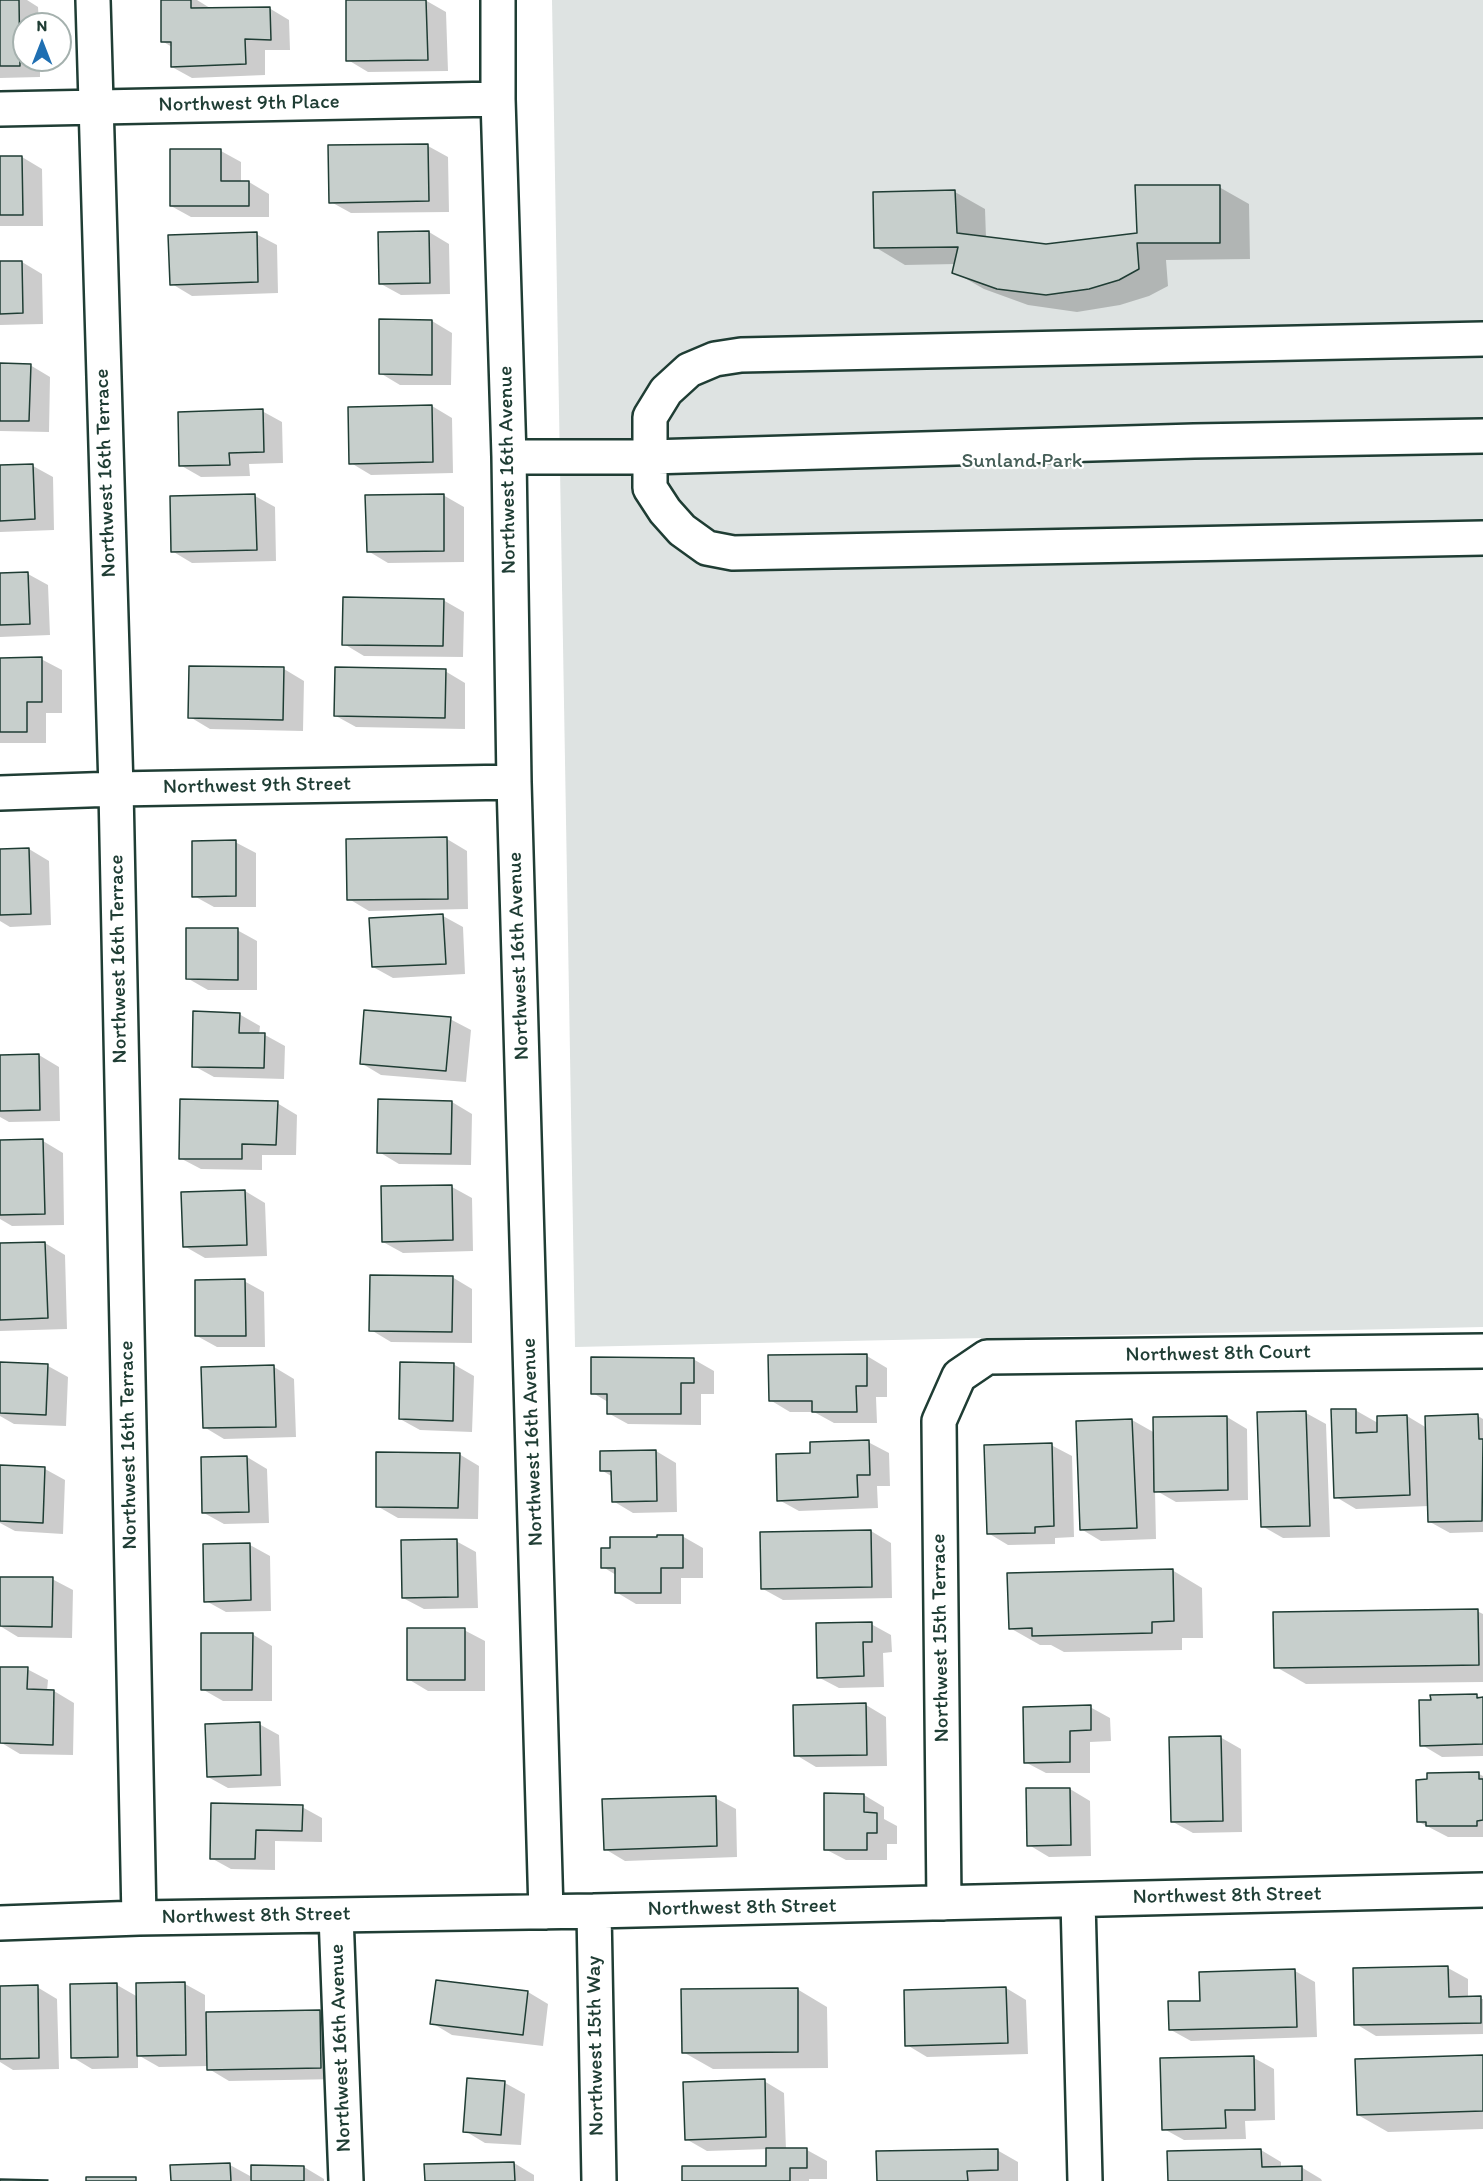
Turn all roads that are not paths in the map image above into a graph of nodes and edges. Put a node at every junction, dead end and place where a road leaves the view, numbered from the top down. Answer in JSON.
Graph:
{"nodes":[{"id":1,"x":93,"y":0,"type":"edge"},
{"id":2,"x":498,"y":0,"type":"edge"},
{"id":3,"x":498,"y":99,"type":"junction"},
{"id":4,"x":95,"y":107,"type":"junction"},
{"id":5,"x":0,"y":109,"type":"edge"},
{"id":6,"x":1483,"y":339,"type":"edge"},
{"id":7,"x":1483,"y":436,"type":"edge"},
{"id":8,"x":509,"y":457,"type":"junction"},
{"id":9,"x":650,"y":457,"type":"junction"},
{"id":10,"x":1483,"y":538,"type":"edge"},
{"id":11,"x":514,"y":782,"type":"junction"},
{"id":12,"x":116,"y":789,"type":"junction"},
{"id":13,"x":0,"y":794,"type":"edge"},
{"id":14,"x":1483,"y":1351,"type":"edge"},
{"id":15,"x":959,"y":1376,"type":"joint"},
{"id":16,"x":1483,"y":1890,"type":"edge"},
{"id":17,"x":1078,"y":1900,"type":"junction"},
{"id":18,"x":944,"y":1903,"type":"junction"},
{"id":19,"x":594,"y":1911,"type":"junction"},
{"id":20,"x":546,"y":1912,"type":"junction"},
{"id":21,"x":336,"y":1915,"type":"junction"},
{"id":22,"x":139,"y":1918,"type":"junction"},
{"id":23,"x":0,"y":1923,"type":"edge"},
{"id":24,"x":346,"y":2181,"type":"edge"},
{"id":25,"x":599,"y":2181,"type":"edge"},
{"id":26,"x":1085,"y":2181,"type":"edge"}],
"edges":[{"from":1,"to":4,"type":"street","name":"Northwest 16th Terrace"},
{"from":2,"to":3,"type":"street","name":"Northwest 16th Avenue"},
{"from":3,"to":4,"type":"street","name":"Northwest 9th Place"},
{"from":3,"to":8,"type":"street","name":"Northwest 16th Avenue"},
{"from":4,"to":5,"type":"street","name":"Northwest 9th Place"},
{"from":4,"to":12,"type":"street","name":"Northwest 16th Terrace"},
{"from":6,"to":9,"type":"street"},
{"from":7,"to":9,"type":"street"},
{"from":8,"to":9,"type":"street"},
{"from":8,"to":11,"type":"street","name":"Northwest 16th Avenue"},
{"from":9,"to":10,"type":"street"},
{"from":11,"to":12,"type":"street","name":"Northwest 9th Street"},
{"from":11,"to":20,"type":"street","name":"Northwest 16th Avenue"},
{"from":12,"to":13,"type":"street","name":"Northwest 9th Street"},
{"from":12,"to":22,"type":"street","name":"Northwest 16th Terrace"},
{"from":14,"to":15,"type":"street","name":"Northwest 8th Court"},
{"from":15,"to":18,"type":"street","name":"Northwest 15th Terrace"},
{"from":16,"to":17,"type":"street","name":"Northwest 8th Street"},
{"from":17,"to":18,"type":"street","name":"Northwest 8th Street"},
{"from":17,"to":26,"type":"street"},
{"from":18,"to":19,"type":"street","name":"Northwest 8th Street"},
{"from":19,"to":20,"type":"street","name":"Northwest 8th Street"},
{"from":19,"to":25,"type":"street","name":"Northwest 15th Way"},
{"from":20,"to":21,"type":"street","name":"Northwest 8th Street"},
{"from":21,"to":22,"type":"street","name":"Northwest 8th Street"},
{"from":21,"to":24,"type":"street","name":"Northwest 16th Avenue"},
{"from":22,"to":23,"type":"street","name":"Northwest 8th Street"}]}
